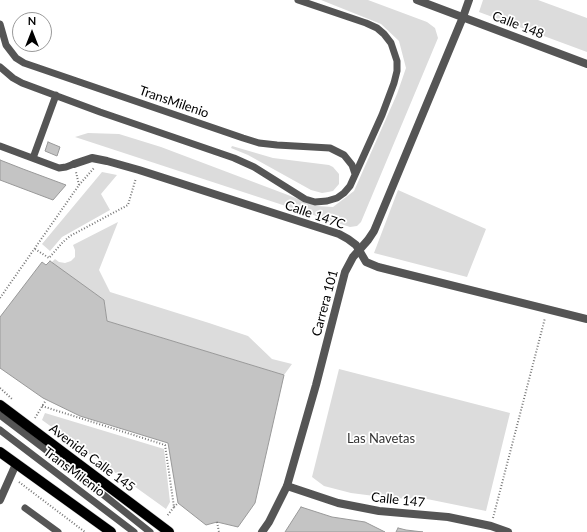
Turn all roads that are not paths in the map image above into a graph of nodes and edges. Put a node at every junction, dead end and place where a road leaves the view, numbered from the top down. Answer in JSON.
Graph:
{"nodes":[{"id":1,"x":298,"y":0,"type":"edge"},
{"id":2,"x":417,"y":0,"type":"edge"},
{"id":3,"x":469,"y":0,"type":"edge"},
{"id":4,"x":463,"y":17,"type":"junction"},
{"id":5,"x":0,"y":24,"type":"edge"},
{"id":6,"x":587,"y":64,"type":"edge"},
{"id":7,"x":0,"y":67,"type":"edge"},
{"id":8,"x":56,"y":95,"type":"junction"},
{"id":9,"x":0,"y":146,"type":"edge"},
{"id":10,"x":33,"y":158,"type":"junction"},
{"id":11,"x":74,"y":164,"type":"joint"},
{"id":12,"x":355,"y":174,"type":"junction"},
{"id":13,"x":359,"y":250,"type":"junction"},
{"id":14,"x":587,"y":319,"type":"edge"},
{"id":15,"x":0,"y":405,"type":"edge"},
{"id":16,"x":0,"y":415,"type":"edge"},
{"id":17,"x":0,"y":430,"type":"edge"},
{"id":18,"x":0,"y":452,"type":"edge"},
{"id":19,"x":16,"y":464,"type":"junction"},
{"id":20,"x":287,"y":486,"type":"junction"},
{"id":21,"x":0,"y":500,"type":"edge"},
{"id":22,"x":25,"y":508,"type":"dead end"},
{"id":23,"x":49,"y":529,"type":"edge"},
{"id":24,"x":58,"y":532,"type":"edge"},
{"id":25,"x":111,"y":532,"type":"edge"},
{"id":26,"x":134,"y":532,"type":"edge"},
{"id":27,"x":150,"y":532,"type":"edge"},
{"id":28,"x":169,"y":532,"type":"edge"},
{"id":29,"x":262,"y":532,"type":"edge"},
{"id":30,"x":508,"y":532,"type":"edge"}],
"edges":[{"from":1,"to":12,"type":"lane"},
{"from":2,"to":4,"type":"street","name":"Calle 148"},
{"from":3,"to":4,"type":"street","name":"Carrera 101"},
{"from":4,"to":6,"type":"street","name":"Calle 148"},
{"from":4,"to":13,"type":"street","name":"Carrera 101"},
{"from":5,"to":12,"type":"lane","name":"TransMilenio"},
{"from":7,"to":8,"type":"lane"},
{"from":8,"to":10,"type":"lane"},
{"from":8,"to":12,"type":"lane"},
{"from":9,"to":10,"type":"lane"},
{"from":10,"to":11,"type":"lane"},
{"from":11,"to":13,"type":"street","name":"Calle 147C"},
{"from":13,"to":14,"type":"street","name":"Calle 147C"},
{"from":13,"to":20,"type":"street","name":"Carrera 101"},
{"from":15,"to":28,"type":"main road","name":"Avenida Calle 145"},
{"from":16,"to":27,"type":"lane","name":"TransMilenio"},
{"from":17,"to":26,"type":"lane","name":"TransMilenio"},
{"from":18,"to":19,"type":"main road"},
{"from":19,"to":21,"type":"street"},
{"from":19,"to":25,"type":"main road"},
{"from":20,"to":29,"type":"street","name":"Carrera 101"},
{"from":20,"to":30,"type":"street","name":"Calle 147"},
{"from":22,"to":23,"type":"lane"},
{"from":23,"to":24,"type":"lane"}]}
